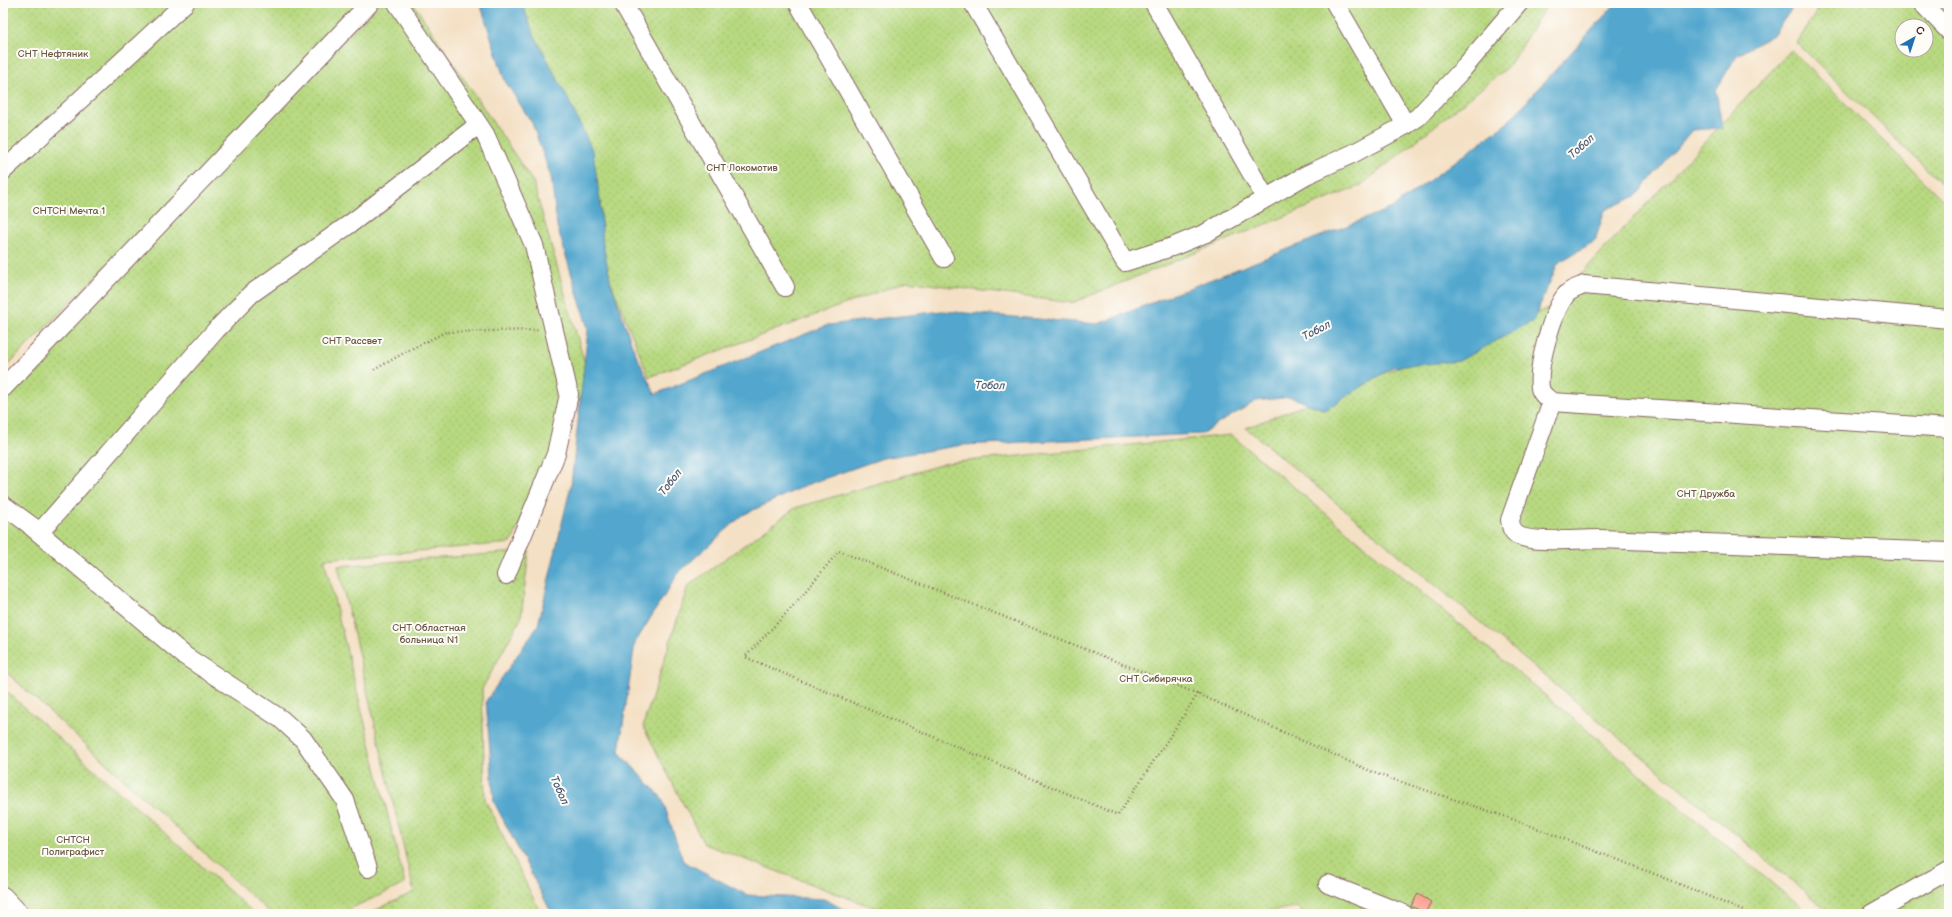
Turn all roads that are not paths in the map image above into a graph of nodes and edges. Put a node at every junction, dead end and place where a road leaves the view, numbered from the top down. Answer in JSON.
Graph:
{"nodes":[{"id":1,"x":184,"y":3,"type":"edge"},
{"id":2,"x":370,"y":3,"type":"edge"},
{"id":3,"x":397,"y":3,"type":"edge"},
{"id":4,"x":623,"y":3,"type":"edge"},
{"id":5,"x":798,"y":3,"type":"edge"},
{"id":6,"x":972,"y":3,"type":"edge"},
{"id":7,"x":1154,"y":3,"type":"edge"},
{"id":8,"x":1335,"y":3,"type":"edge"},
{"id":9,"x":1922,"y":3,"type":"edge"},
{"id":10,"x":1517,"y":4,"type":"edge"},
{"id":11,"x":1949,"y":31,"type":"edge"},
{"id":12,"x":478,"y":125,"type":"junction"},
{"id":13,"x":1406,"y":125,"type":"junction"},
{"id":14,"x":3,"y":171,"type":"edge"},
{"id":15,"x":1265,"y":197,"type":"junction"},
{"id":16,"x":944,"y":258,"type":"dead end"},
{"id":17,"x":785,"y":287,"type":"dead end"},
{"id":18,"x":1949,"y":319,"type":"edge"},
{"id":19,"x":3,"y":388,"type":"edge"},
{"id":20,"x":1552,"y":402,"type":"junction"},
{"id":21,"x":1949,"y":428,"type":"edge"},
{"id":22,"x":3,"y":505,"type":"edge"},
{"id":23,"x":31,"y":525,"type":"junction"},
{"id":24,"x":1949,"y":552,"type":"edge"},
{"id":25,"x":506,"y":575,"type":"dead end"},
{"id":26,"x":368,"y":868,"type":"dead end"},
{"id":27,"x":1949,"y":870,"type":"edge"},
{"id":28,"x":1328,"y":884,"type":"dead end"},
{"id":29,"x":3,"y":896,"type":"edge"},
{"id":30,"x":20,"y":914,"type":"edge"},
{"id":31,"x":1404,"y":914,"type":"edge"},
{"id":32,"x":1871,"y":914,"type":"edge"}],
"edges":[{"from":1,"to":14,"type":"street"},
{"from":2,"to":19,"type":"street"},
{"from":3,"to":12,"type":"street"},
{"from":4,"to":17,"type":"street"},
{"from":5,"to":16,"type":"street"},
{"from":6,"to":15,"type":"street"},
{"from":7,"to":15,"type":"street"},
{"from":8,"to":13,"type":"street"},
{"from":9,"to":11,"type":"street"},
{"from":10,"to":13,"type":"street"},
{"from":12,"to":23,"type":"street"},
{"from":12,"to":25,"type":"street"},
{"from":13,"to":15,"type":"street"},
{"from":18,"to":20,"type":"street"},
{"from":20,"to":21,"type":"street"},
{"from":20,"to":24,"type":"street"},
{"from":22,"to":23,"type":"street"},
{"from":23,"to":26,"type":"street"},
{"from":27,"to":32,"type":"street"},
{"from":28,"to":31,"type":"street"},
{"from":29,"to":30,"type":"street"}]}
